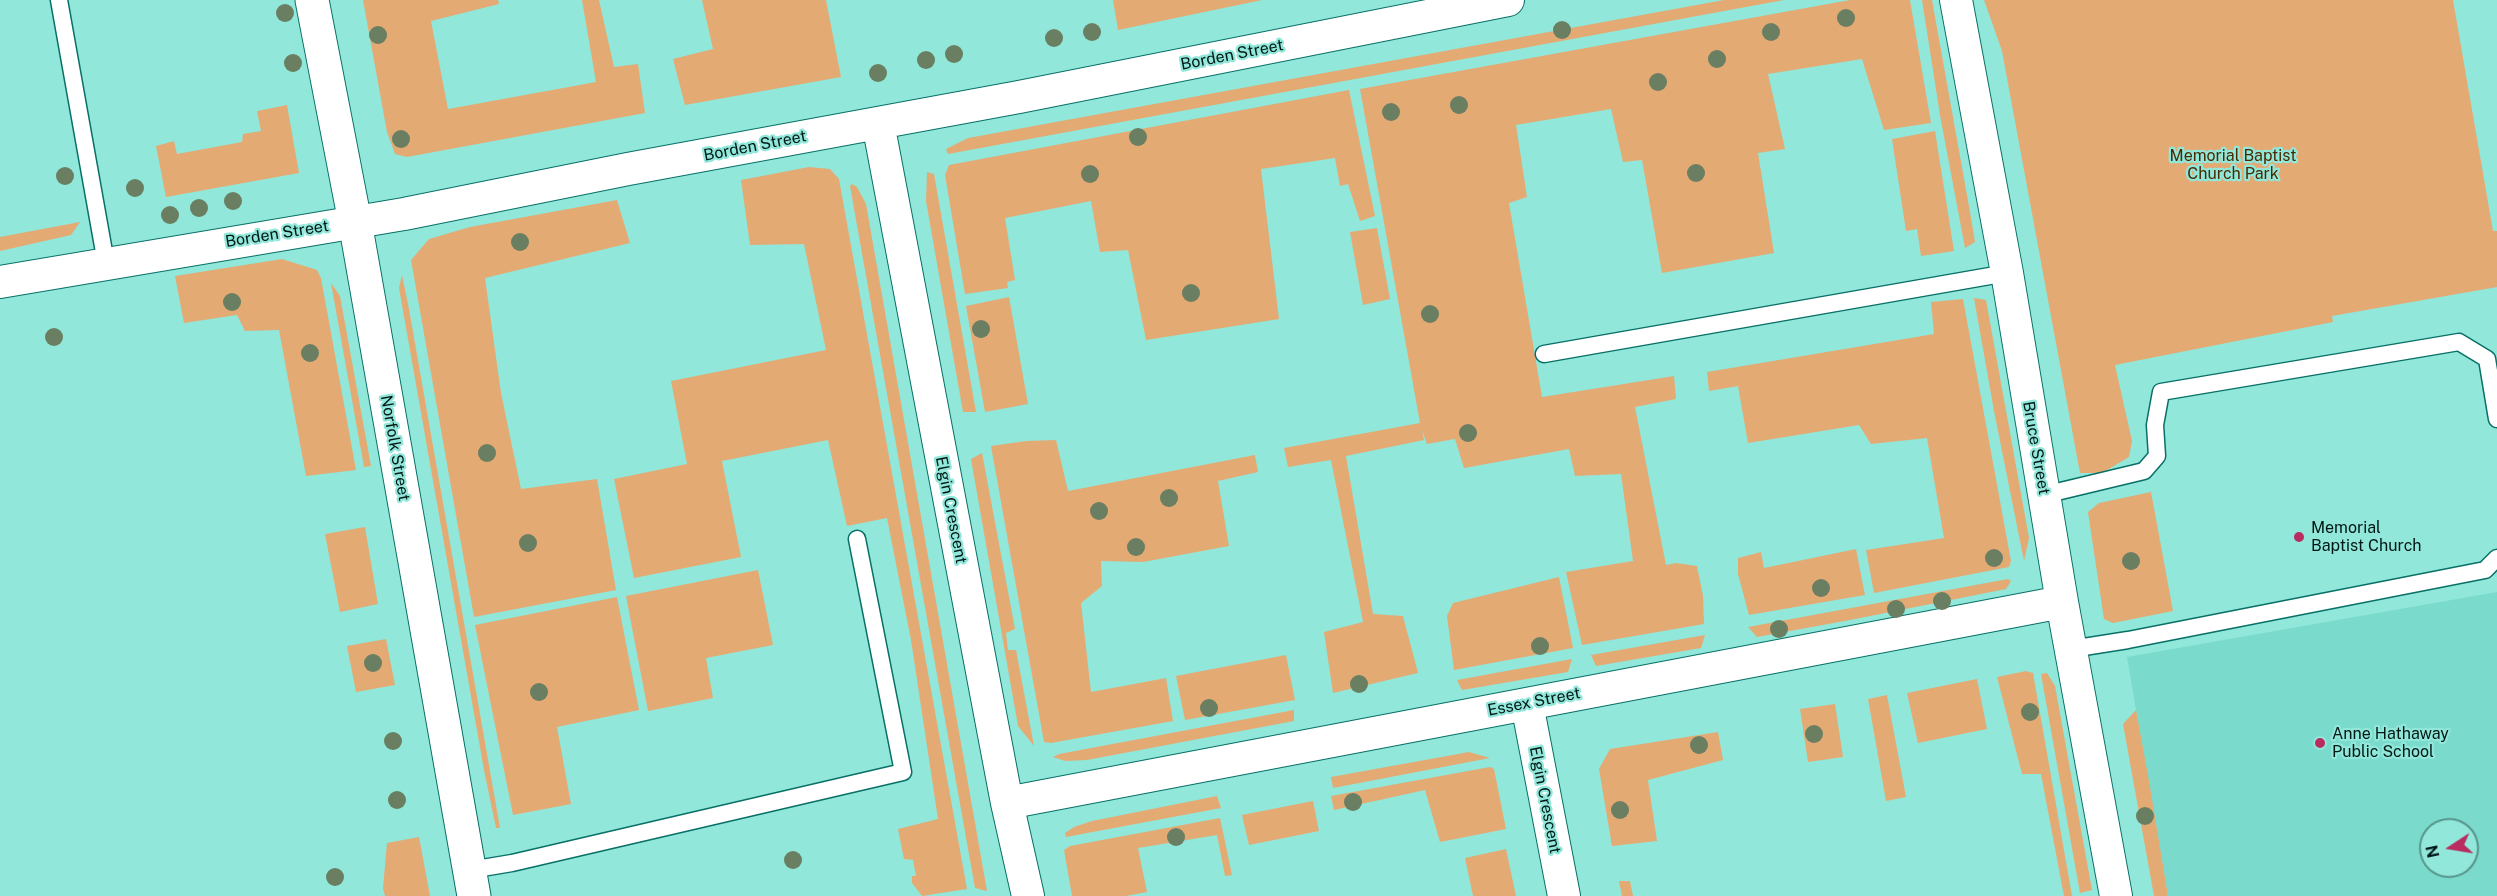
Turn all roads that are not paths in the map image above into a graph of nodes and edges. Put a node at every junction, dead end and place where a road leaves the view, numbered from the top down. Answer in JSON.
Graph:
{"nodes":[{"id":1,"x":59,"y":0,"type":"edge"},
{"id":2,"x":312,"y":0,"type":"edge"},
{"id":3,"x":1508,"y":0,"type":"edge"},
{"id":4,"x":1956,"y":0,"type":"edge"},
{"id":5,"x":878,"y":123,"type":"junction"},
{"id":6,"x":355,"y":222,"type":"junction"},
{"id":7,"x":106,"y":263,"type":"junction"},
{"id":8,"x":2007,"y":273,"type":"junction"},
{"id":9,"x":0,"y":282,"type":"edge"},
{"id":10,"x":1544,"y":354,"type":"dead end"},
{"id":11,"x":2497,"y":419,"type":"edge"},
{"id":12,"x":2044,"y":495,"type":"junction"},
{"id":13,"x":857,"y":538,"type":"dead end"},
{"id":14,"x":2497,"y":558,"type":"edge"},
{"id":15,"x":2062,"y":602,"type":"junction"},
{"id":16,"x":2071,"y":649,"type":"junction"},
{"id":17,"x":1527,"y":704,"type":"junction"},
{"id":18,"x":1007,"y":803,"type":"junction"},
{"id":19,"x":472,"y":883,"type":"edge"},
{"id":20,"x":1028,"y":896,"type":"edge"},
{"id":21,"x":1564,"y":896,"type":"edge"},
{"id":22,"x":2116,"y":896,"type":"edge"}],
"edges":[{"from":1,"to":7,"type":"lane"},
{"from":2,"to":6,"type":"street","name":"Norfolk Street"},
{"from":3,"to":5,"type":"street","name":"Borden Street"},
{"from":4,"to":8,"type":"street","name":"Bruce Street"},
{"from":5,"to":6,"type":"street","name":"Borden Street"},
{"from":5,"to":18,"type":"street","name":"Elgin Crescent"},
{"from":6,"to":7,"type":"street","name":"Borden Street"},
{"from":6,"to":19,"type":"street","name":"Norfolk Street"},
{"from":7,"to":9,"type":"street","name":"Borden Street"},
{"from":8,"to":10,"type":"lane"},
{"from":8,"to":12,"type":"street","name":"Bruce Street"},
{"from":11,"to":12,"type":"lane"},
{"from":12,"to":15,"type":"street","name":"Bruce Street"},
{"from":13,"to":19,"type":"lane"},
{"from":14,"to":16,"type":"lane"},
{"from":15,"to":16,"type":"street","name":"Bruce Street"},
{"from":15,"to":17,"type":"street","name":"Essex Street"},
{"from":16,"to":22,"type":"street","name":"Bruce Street"},
{"from":17,"to":18,"type":"street","name":"Essex Street"},
{"from":17,"to":21,"type":"street","name":"Elgin Crescent"},
{"from":18,"to":20,"type":"street","name":"Elgin Crescent"}]}
